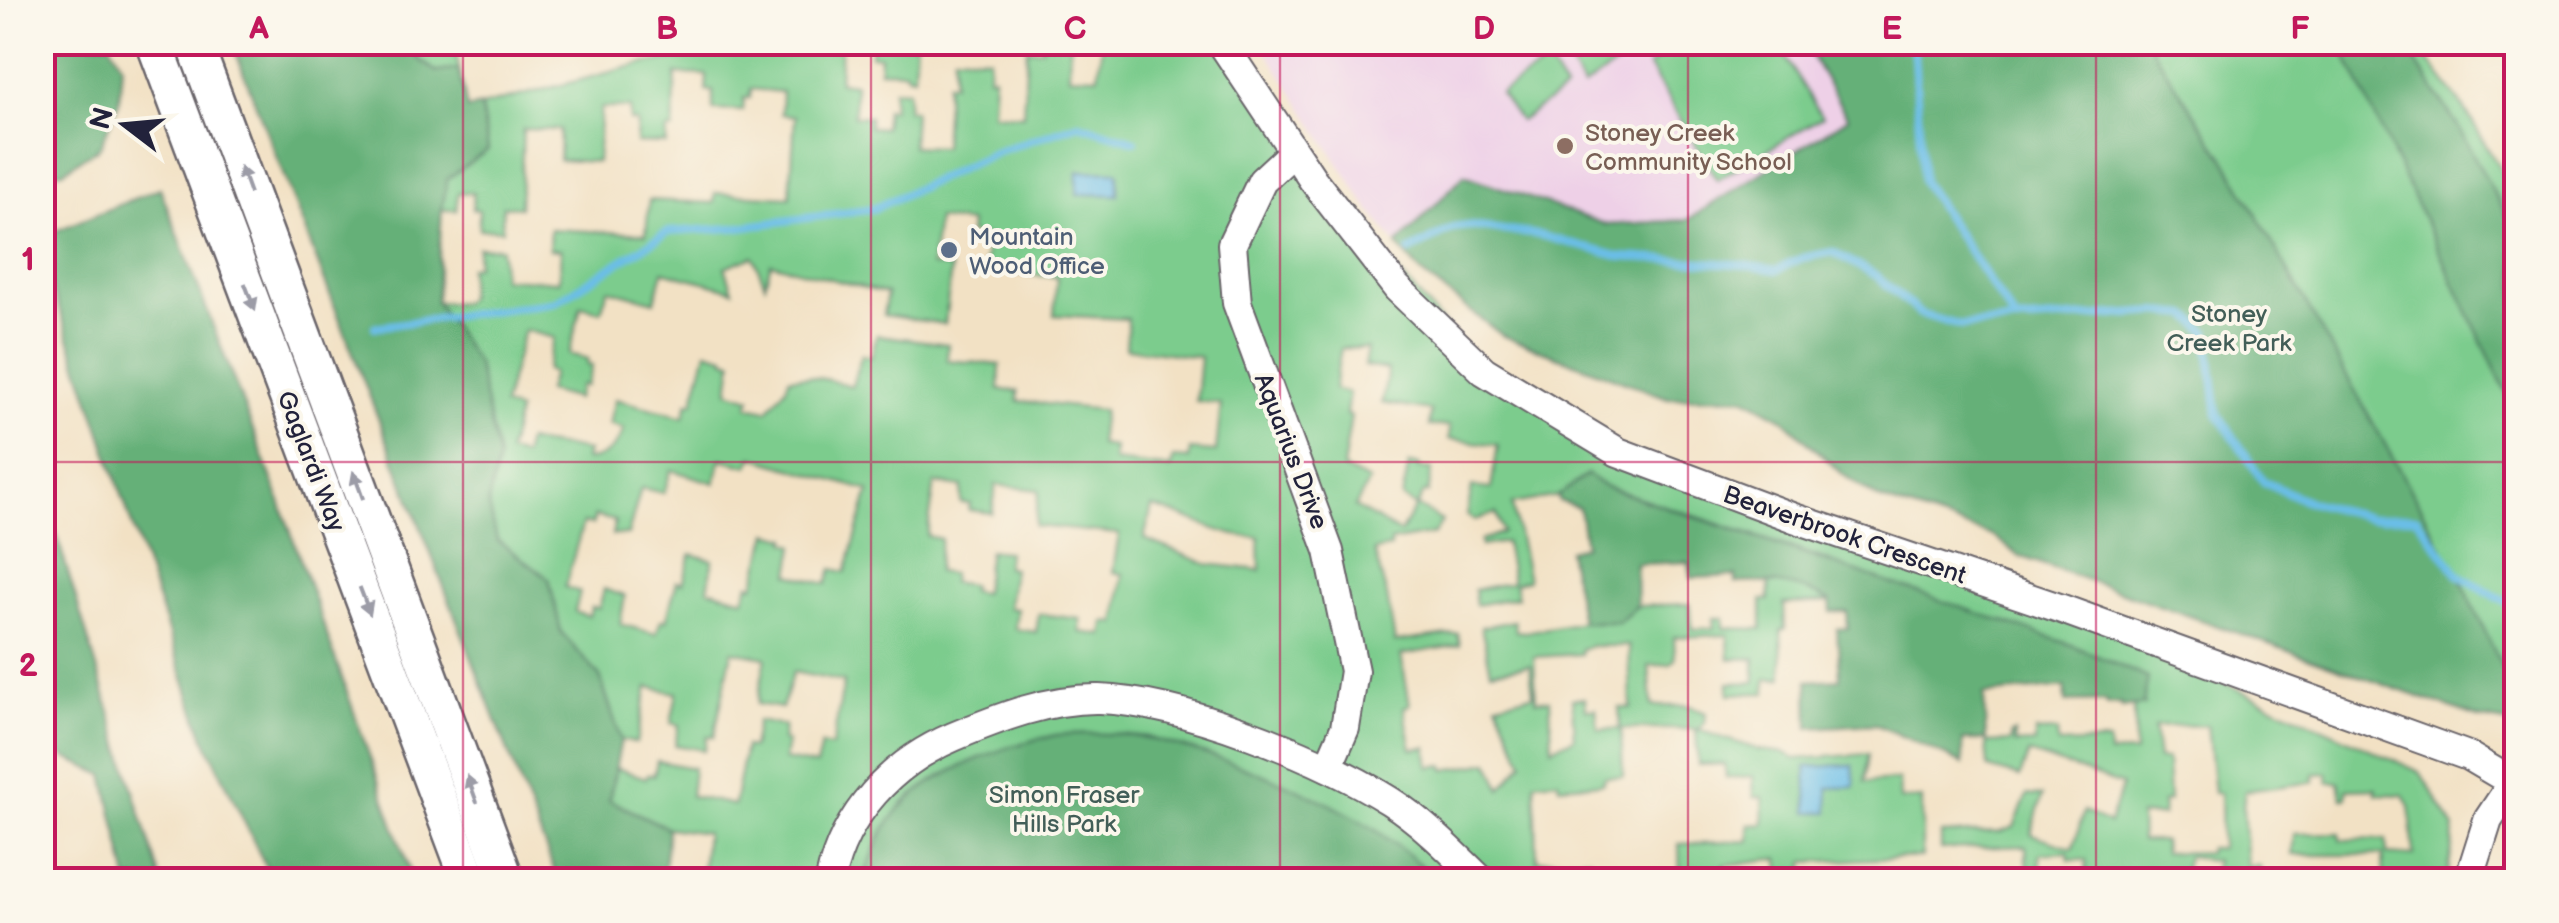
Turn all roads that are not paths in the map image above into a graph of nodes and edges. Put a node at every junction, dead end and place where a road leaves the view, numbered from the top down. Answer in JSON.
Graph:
{"nodes":[{"id":1,"x":154,"y":42,"type":"edge"},
{"id":2,"x":194,"y":42,"type":"edge"},
{"id":3,"x":1221,"y":42,"type":"edge"},
{"id":4,"x":1292,"y":152,"type":"junction"},
{"id":5,"x":1328,"y":767,"type":"junction"},
{"id":6,"x":2514,"y":780,"type":"edge"},
{"id":7,"x":469,"y":880,"type":"edge"},
{"id":8,"x":506,"y":880,"type":"edge"},
{"id":9,"x":830,"y":880,"type":"edge"},
{"id":10,"x":1481,"y":880,"type":"edge"},
{"id":11,"x":2469,"y":880,"type":"edge"}],
"edges":[{"from":1,"to":7,"type":"main road","name":"Gaglardi Way","one_way":true},
{"from":8,"to":2,"type":"main road","name":"Gaglardi Way","one_way":true},
{"from":3,"to":4,"type":"street","name":"Beaverbrook Crescent"},
{"from":4,"to":5,"type":"street","name":"Aquarius Drive"},
{"from":4,"to":6,"type":"street","name":"Beaverbrook Crescent"},
{"from":5,"to":9,"type":"street"},
{"from":5,"to":10,"type":"street"},
{"from":6,"to":11,"type":"street","name":"Beaverbrook Crescent"}]}
